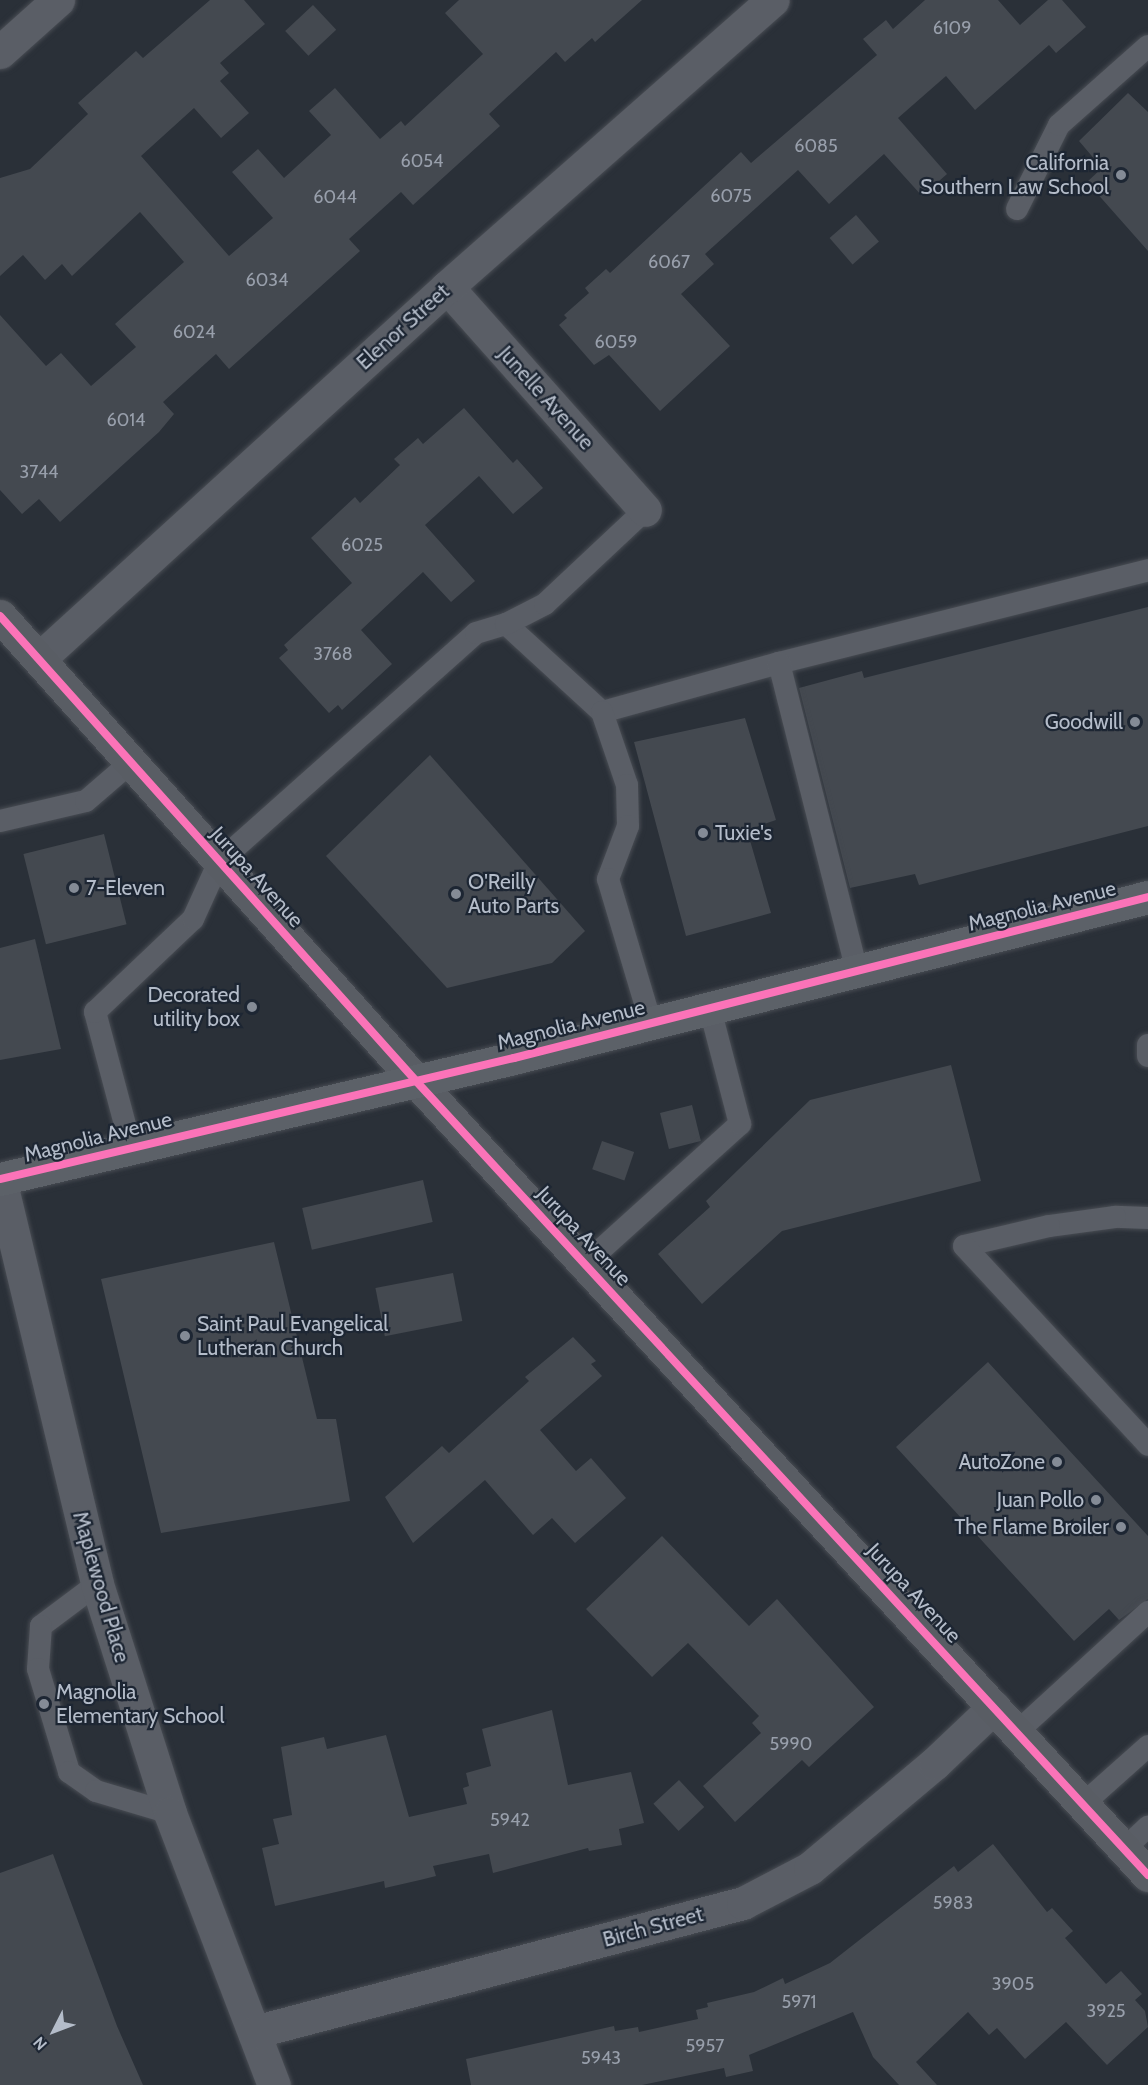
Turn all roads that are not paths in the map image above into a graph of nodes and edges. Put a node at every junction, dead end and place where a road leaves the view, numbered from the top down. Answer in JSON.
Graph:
{"nodes":[{"id":1,"x":58,"y":0,"type":"edge"},
{"id":2,"x":773,"y":0,"type":"edge"},
{"id":3,"x":1148,"y":46,"type":"edge"},
{"id":4,"x":0,"y":52,"type":"edge"},
{"id":5,"x":1017,"y":209,"type":"dead end"},
{"id":6,"x":447,"y":287,"type":"junction"},
{"id":7,"x":645,"y":510,"type":"joint"},
{"id":8,"x":1148,"y":570,"type":"edge"},
{"id":9,"x":3,"y":624,"type":"edge"},
{"id":10,"x":506,"y":624,"type":"junction"},
{"id":11,"x":39,"y":659,"type":"junction"},
{"id":12,"x":778,"y":663,"type":"junction"},
{"id":13,"x":602,"y":712,"type":"junction"},
{"id":14,"x":130,"y":763,"type":"junction"},
{"id":15,"x":0,"y":821,"type":"edge"},
{"id":16,"x":219,"y":862,"type":"junction"},
{"id":17,"x":1148,"y":897,"type":"edge"},
{"id":18,"x":857,"y":971,"type":"junction"},
{"id":19,"x":710,"y":1009,"type":"junction"},
{"id":20,"x":651,"y":1023,"type":"junction"},
{"id":21,"x":1148,"y":1045,"type":"edge"},
{"id":22,"x":1148,"y":1056,"type":"edge"},
{"id":23,"x":416,"y":1082,"type":"junction"},
{"id":24,"x":131,"y":1147,"type":"junction"},
{"id":25,"x":0,"y":1179,"type":"edge"},
{"id":26,"x":1148,"y":1218,"type":"edge"},
{"id":27,"x":585,"y":1264,"type":"junction"},
{"id":28,"x":1148,"y":1445,"type":"edge"},
{"id":29,"x":97,"y":1584,"type":"junction"},
{"id":30,"x":1148,"y":1612,"type":"edge"},
{"id":31,"x":994,"y":1707,"type":"junction"},
{"id":32,"x":1017,"y":1732,"type":"junction"},
{"id":33,"x":1148,"y":1746,"type":"edge"},
{"id":34,"x":1083,"y":1804,"type":"junction"},
{"id":35,"x":171,"y":1813,"type":"junction"},
{"id":36,"x":1148,"y":1827,"type":"edge"},
{"id":37,"x":1124,"y":1850,"type":"junction"},
{"id":38,"x":1148,"y":1875,"type":"edge"},
{"id":39,"x":254,"y":2032,"type":"junction"},
{"id":40,"x":274,"y":2085,"type":"edge"}],
"edges":[{"from":1,"to":4,"type":"street"},
{"from":2,"to":6,"type":"street","name":"Elenor Street"},
{"from":3,"to":5,"type":"lane"},
{"from":6,"to":7,"type":"street","name":"Junelle Avenue"},
{"from":6,"to":11,"type":"street","name":"Elenor Street"},
{"from":7,"to":10,"type":"lane"},
{"from":8,"to":12,"type":"lane"},
{"from":9,"to":11,"type":"main road","name":"Jurupa Avenue"},
{"from":10,"to":13,"type":"lane"},
{"from":10,"to":16,"type":"lane"},
{"from":11,"to":14,"type":"main road","name":"Jurupa Avenue"},
{"from":12,"to":13,"type":"lane"},
{"from":12,"to":18,"type":"lane"},
{"from":13,"to":20,"type":"lane"},
{"from":14,"to":15,"type":"lane"},
{"from":14,"to":16,"type":"main road","name":"Jurupa Avenue"},
{"from":16,"to":23,"type":"main road","name":"Jurupa Avenue"},
{"from":16,"to":24,"type":"lane"},
{"from":17,"to":18,"type":"main road","name":"Magnolia Avenue"},
{"from":18,"to":19,"type":"main road","name":"Magnolia Avenue"},
{"from":19,"to":20,"type":"main road","name":"Magnolia Avenue"},
{"from":19,"to":27,"type":"lane"},
{"from":20,"to":23,"type":"main road","name":"Magnolia Avenue"},
{"from":21,"to":22,"type":"lane"},
{"from":23,"to":24,"type":"main road","name":"Magnolia Avenue"},
{"from":23,"to":27,"type":"main road","name":"Jurupa Avenue"},
{"from":24,"to":25,"type":"main road","name":"Magnolia Avenue"},
{"from":25,"to":29,"type":"street","name":"Maplewood Place"},
{"from":26,"to":28,"type":"lane"},
{"from":27,"to":31,"type":"main road","name":"Jurupa Avenue"},
{"from":29,"to":35,"type":"street","name":"Maplewood Place"},
{"from":29,"to":35,"type":"lane"},
{"from":30,"to":32,"type":"lane"},
{"from":31,"to":32,"type":"main road","name":"Jurupa Avenue"},
{"from":31,"to":39,"type":"street","name":"Birch Street"},
{"from":32,"to":34,"type":"main road","name":"Jurupa Avenue"},
{"from":33,"to":34,"type":"lane"},
{"from":34,"to":37,"type":"main road","name":"Jurupa Avenue"},
{"from":35,"to":39,"type":"street","name":"Maplewood Place"},
{"from":36,"to":37,"type":"lane"},
{"from":37,"to":38,"type":"main road","name":"Jurupa Avenue"},
{"from":39,"to":40,"type":"street","name":"Maplewood Place"}]}
